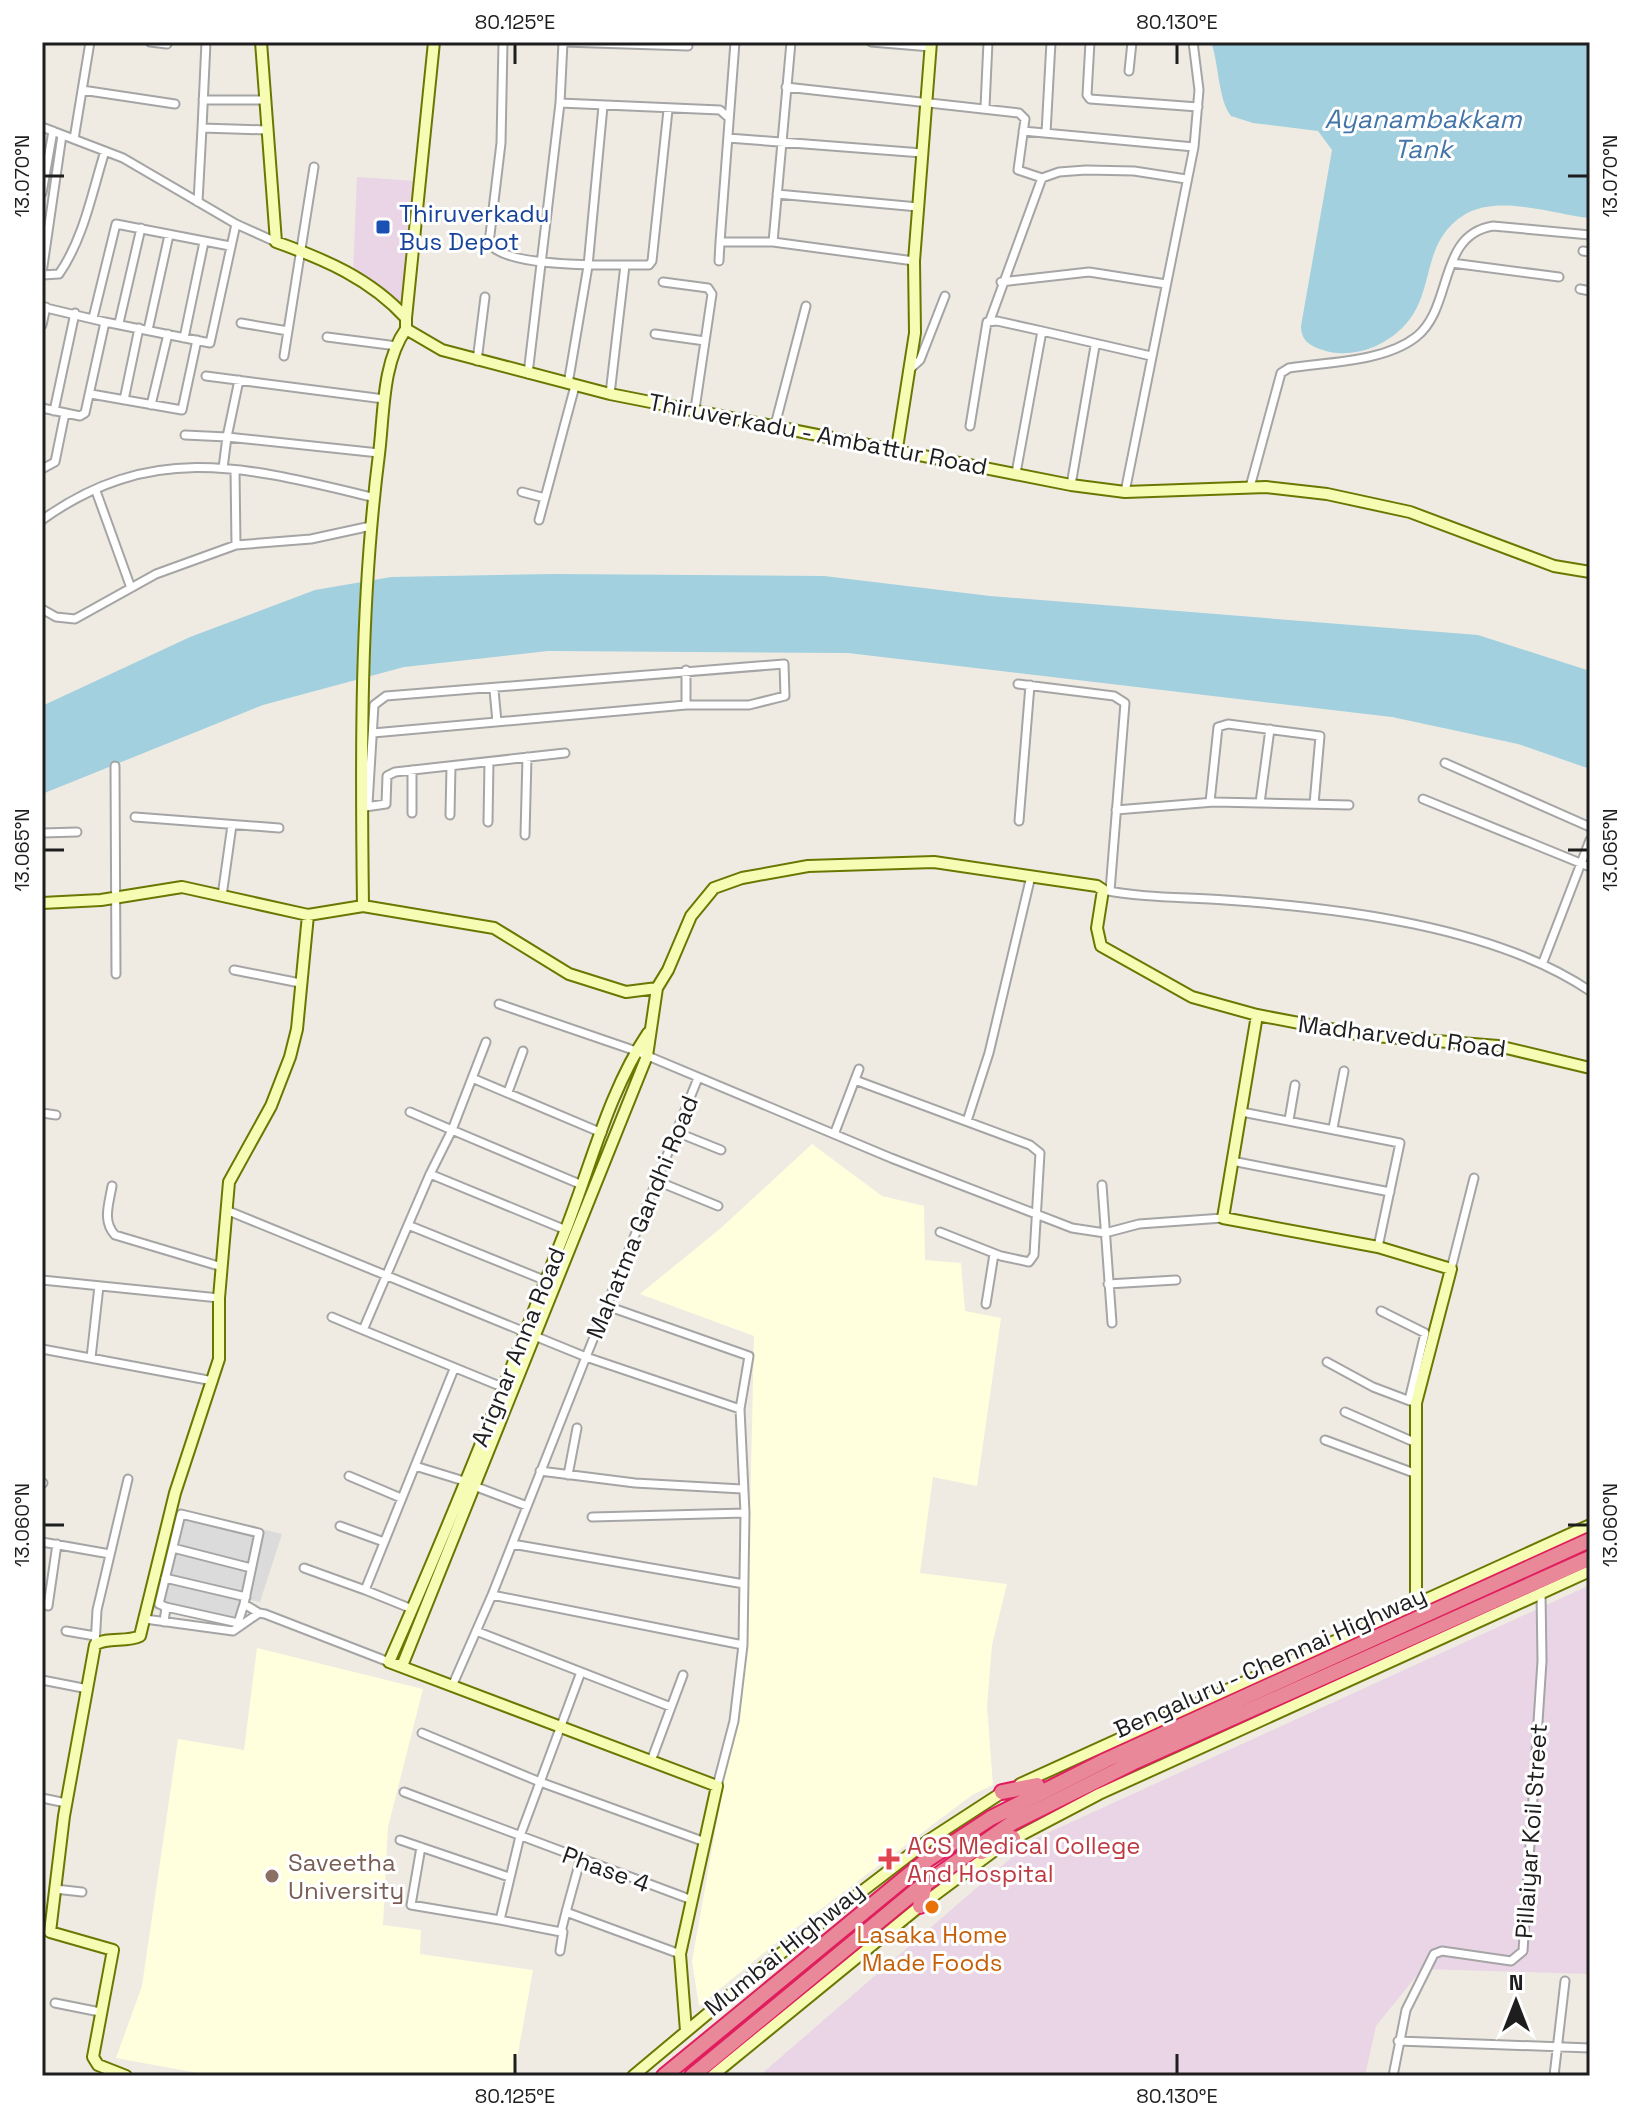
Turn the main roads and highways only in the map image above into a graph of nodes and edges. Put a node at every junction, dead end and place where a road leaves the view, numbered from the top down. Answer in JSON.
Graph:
{"nodes":[{"id":1,"x":1590,"y":1540,"type":"edge"},
{"id":2,"x":1590,"y":1558,"type":"edge"},
{"id":3,"x":1123,"y":1752,"type":"junction"},
{"id":4,"x":1002,"y":1792,"type":"road end"},
{"id":5,"x":972,"y":1830,"type":"joint"},
{"id":6,"x":1013,"y":1838,"type":"road end"},
{"id":7,"x":947,"y":1867,"type":"junction"},
{"id":8,"x":925,"y":1884,"type":"junction"},
{"id":9,"x":920,"y":1906,"type":"road end"},
{"id":10,"x":666,"y":2076,"type":"edge"},
{"id":11,"x":692,"y":2076,"type":"edge"}],
"edges":[{"from":1,"to":3,"type":"highway","name":"Bengaluru - Chennai Highway"},
{"from":2,"to":7,"type":"highway","name":"Bengaluru - Chennai Highway"},
{"from":3,"to":4,"type":"highway"},
{"from":3,"to":5,"type":"highway","name":"Bengaluru - Chennai Highway"},
{"from":5,"to":10,"type":"highway","name":"Mumbai Highway"},
{"from":6,"to":7,"type":"highway"},
{"from":7,"to":8,"type":"highway"},
{"from":8,"to":9,"type":"highway"},
{"from":8,"to":11,"type":"highway"}]}
